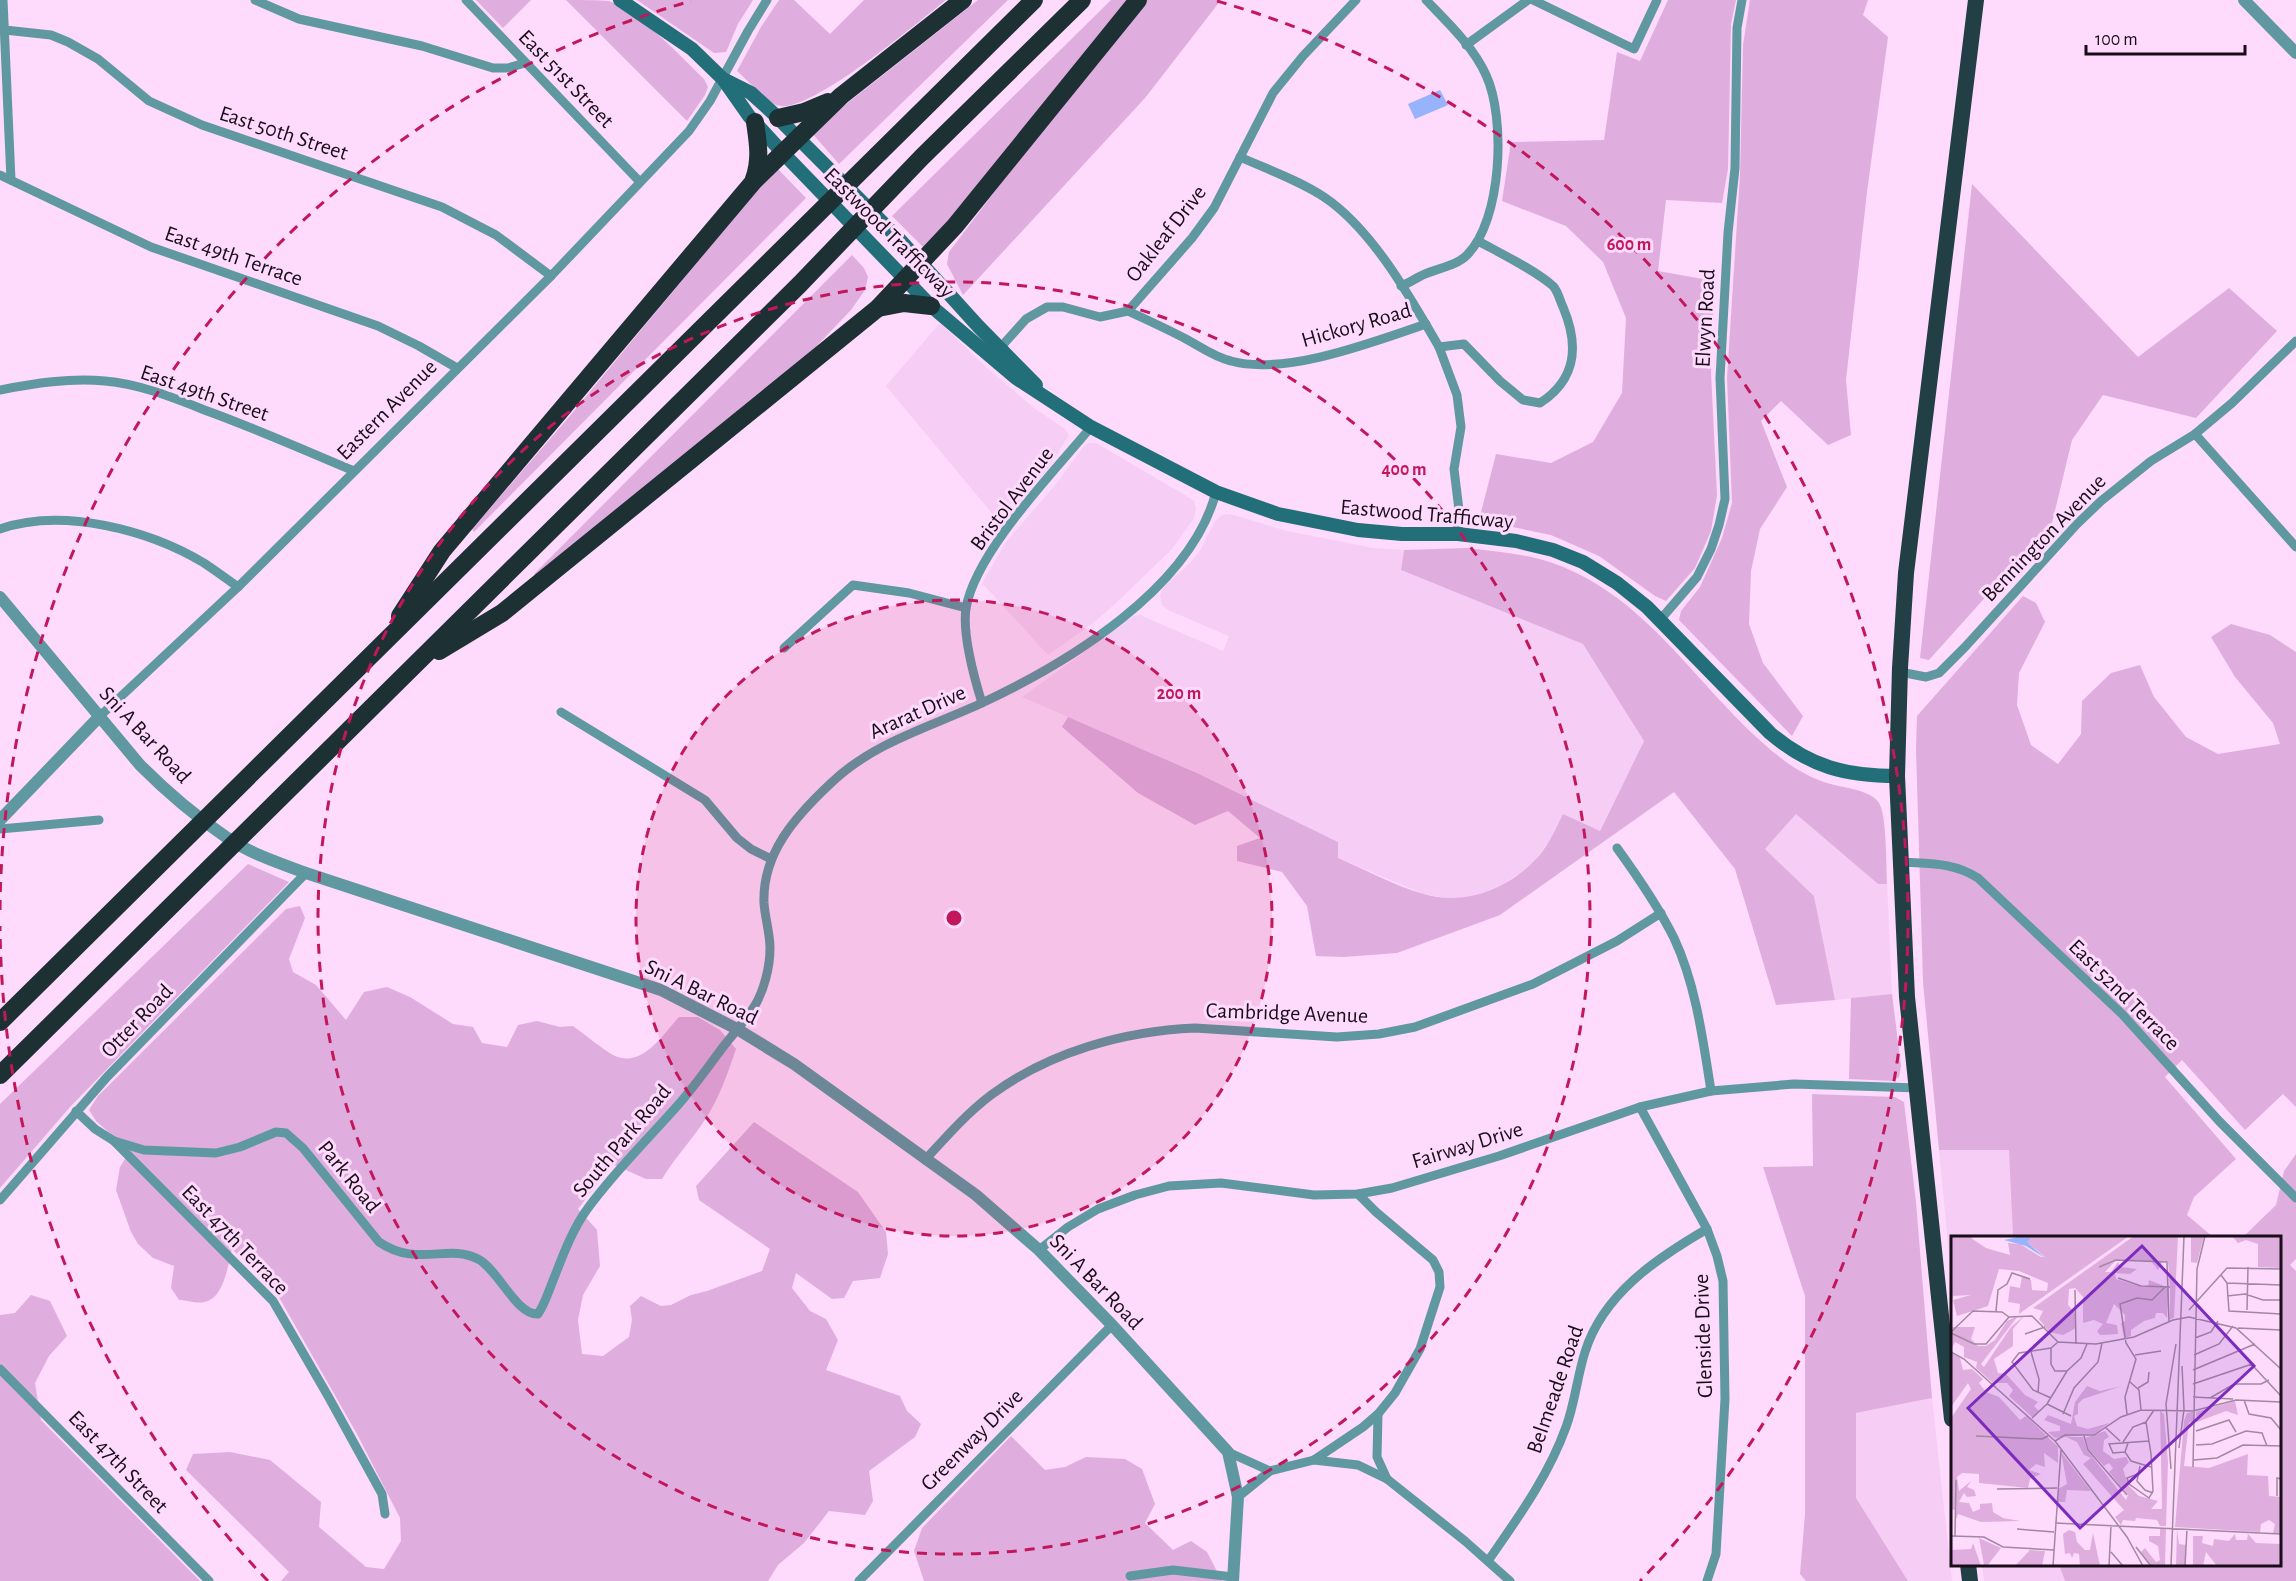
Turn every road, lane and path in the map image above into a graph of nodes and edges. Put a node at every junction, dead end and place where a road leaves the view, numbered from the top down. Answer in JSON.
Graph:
{"nodes":[{"id":1,"x":3,"y":0,"type":"edge"},
{"id":2,"x":255,"y":0,"type":"edge"},
{"id":3,"x":466,"y":0,"type":"edge"},
{"id":4,"x":620,"y":0,"type":"edge"},
{"id":5,"x":767,"y":0,"type":"edge"},
{"id":6,"x":963,"y":0,"type":"edge"},
{"id":7,"x":1034,"y":0,"type":"edge"},
{"id":8,"x":1082,"y":0,"type":"edge"},
{"id":9,"x":1138,"y":0,"type":"edge"},
{"id":10,"x":1356,"y":0,"type":"edge"},
{"id":11,"x":1426,"y":0,"type":"edge"},
{"id":12,"x":1528,"y":0,"type":"edge"},
{"id":13,"x":1533,"y":0,"type":"edge"},
{"id":14,"x":1657,"y":0,"type":"edge"},
{"id":15,"x":1742,"y":0,"type":"edge"},
{"id":16,"x":1976,"y":0,"type":"edge"},
{"id":17,"x":2244,"y":0,"type":"edge"},
{"id":18,"x":5,"y":30,"type":"junction"},
{"id":19,"x":1466,"y":45,"type":"junction"},
{"id":20,"x":2296,"y":53,"type":"edge"},
{"id":21,"x":525,"y":63,"type":"junction"},
{"id":22,"x":723,"y":79,"type":"junction"},
{"id":23,"x":841,"y":96,"type":"junction"},
{"id":24,"x":778,"y":118,"type":"junction"},
{"id":25,"x":755,"y":122,"type":"junction"},
{"id":26,"x":798,"y":138,"type":"junction"},
{"id":27,"x":782,"y":152,"type":"junction"},
{"id":28,"x":1240,"y":157,"type":"junction"},
{"id":29,"x":0,"y":175,"type":"edge"},
{"id":30,"x":11,"y":180,"type":"junction"},
{"id":31,"x":754,"y":181,"type":"junction"},
{"id":32,"x":640,"y":182,"type":"junction"},
{"id":33,"x":1478,"y":241,"type":"junction"},
{"id":34,"x":921,"y":263,"type":"junction"},
{"id":35,"x":551,"y":276,"type":"junction"},
{"id":36,"x":904,"y":279,"type":"junction"},
{"id":37,"x":1401,"y":286,"type":"junction"},
{"id":38,"x":931,"y":306,"type":"junction"},
{"id":39,"x":878,"y":308,"type":"junction"},
{"id":40,"x":1128,"y":311,"type":"junction"},
{"id":41,"x":1426,"y":324,"type":"junction"},
{"id":42,"x":2296,"y":341,"type":"edge"},
{"id":43,"x":1439,"y":347,"type":"junction"},
{"id":44,"x":1000,"y":348,"type":"junction"},
{"id":45,"x":457,"y":368,"type":"junction"},
{"id":46,"x":0,"y":390,"type":"edge"},
{"id":47,"x":1046,"y":396,"type":"junction"},
{"id":48,"x":1091,"y":427,"type":"junction"},
{"id":49,"x":2194,"y":434,"type":"junction"},
{"id":50,"x":354,"y":471,"type":"junction"},
{"id":51,"x":1216,"y":492,"type":"junction"},
{"id":52,"x":0,"y":530,"type":"edge"},
{"id":53,"x":1458,"y":534,"type":"junction"},
{"id":54,"x":2296,"y":547,"type":"edge"},
{"id":55,"x":238,"y":587,"type":"junction"},
{"id":56,"x":0,"y":597,"type":"edge"},
{"id":57,"x":966,"y":608,"type":"junction"},
{"id":58,"x":1660,"y":620,"type":"junction"},
{"id":59,"x":378,"y":648,"type":"junction"},
{"id":60,"x":784,"y":648,"type":"dead end"},
{"id":61,"x":412,"y":668,"type":"junction"},
{"id":62,"x":1900,"y":672,"type":"junction"},
{"id":63,"x":982,"y":703,"type":"junction"},
{"id":64,"x":561,"y":712,"type":"dead end"},
{"id":65,"x":100,"y":716,"type":"junction"},
{"id":66,"x":1897,"y":776,"type":"junction"},
{"id":67,"x":0,"y":820,"type":"edge"},
{"id":68,"x":99,"y":820,"type":"dead end"},
{"id":69,"x":0,"y":829,"type":"edge"},
{"id":70,"x":1617,"y":848,"type":"dead end"},
{"id":71,"x":771,"y":859,"type":"junction"},
{"id":72,"x":1901,"y":862,"type":"junction"},
{"id":73,"x":306,"y":873,"type":"junction"},
{"id":74,"x":1661,"y":913,"type":"junction"},
{"id":75,"x":0,"y":1022,"type":"edge"},
{"id":76,"x":737,"y":1029,"type":"junction"},
{"id":77,"x":0,"y":1075,"type":"edge"},
{"id":78,"x":1918,"y":1088,"type":"junction"},
{"id":79,"x":1711,"y":1091,"type":"junction"},
{"id":80,"x":1640,"y":1107,"type":"junction"},
{"id":81,"x":76,"y":1111,"type":"junction"},
{"id":82,"x":114,"y":1142,"type":"junction"},
{"id":83,"x":925,"y":1160,"type":"junction"},
{"id":84,"x":1358,"y":1194,"type":"junction"},
{"id":85,"x":2296,"y":1198,"type":"edge"},
{"id":86,"x":0,"y":1200,"type":"edge"},
{"id":87,"x":1707,"y":1229,"type":"junction"},
{"id":88,"x":1039,"y":1250,"type":"junction"},
{"id":89,"x":533,"y":1314,"type":"joint"},
{"id":90,"x":1112,"y":1325,"type":"junction"},
{"id":91,"x":0,"y":1369,"type":"edge"},
{"id":92,"x":1951,"y":1400,"type":"edge"},
{"id":93,"x":1378,"y":1414,"type":"junction"},
{"id":94,"x":1228,"y":1452,"type":"junction"},
{"id":95,"x":1314,"y":1460,"type":"junction"},
{"id":96,"x":1270,"y":1471,"type":"junction"},
{"id":97,"x":1387,"y":1479,"type":"junction"},
{"id":98,"x":1238,"y":1497,"type":"junction"},
{"id":99,"x":385,"y":1515,"type":"dead end"},
{"id":100,"x":1488,"y":1561,"type":"junction"},
{"id":101,"x":1968,"y":1566,"type":"edge"},
{"id":102,"x":1130,"y":1576,"type":"dead end"},
{"id":103,"x":1233,"y":1579,"type":"edge"},
{"id":104,"x":210,"y":1581,"type":"edge"},
{"id":105,"x":859,"y":1581,"type":"edge"},
{"id":106,"x":1510,"y":1581,"type":"edge"},
{"id":107,"x":1707,"y":1581,"type":"edge"},
{"id":108,"x":1970,"y":1581,"type":"edge"}],
"edges":[{"from":1,"to":18,"type":"street"},
{"from":2,"to":21,"type":"street"},
{"from":3,"to":21,"type":"street","name":"East 51st Street"},
{"from":4,"to":22,"type":"main road","name":"Eastwood Trafficway"},
{"from":5,"to":22,"type":"street","name":"Eastern Avenue"},
{"from":6,"to":23,"type":"highway"},
{"from":7,"to":59,"type":"highway"},
{"from":8,"to":61,"type":"highway"},
{"from":9,"to":34,"type":"highway"},
{"from":10,"to":28,"type":"street","name":"Oakleaf Drive"},
{"from":11,"to":19,"type":"street","name":"Hickory Road"},
{"from":12,"to":19,"type":"street"},
{"from":13,"to":14,"type":"street"},
{"from":15,"to":58,"type":"street","name":"Elwyn Road"},
{"from":16,"to":62,"type":"highway"},
{"from":17,"to":20,"type":"street"},
{"from":18,"to":30,"type":"street"},
{"from":18,"to":35,"type":"street","name":"East 50th Street"},
{"from":19,"to":33,"type":"street","name":"Hickory Road"},
{"from":21,"to":32,"type":"street","name":"East 51st Street"},
{"from":22,"to":24,"type":"main road","name":"Eastwood Trafficway"},
{"from":22,"to":25,"type":"main road","name":"Eastwood Trafficway"},
{"from":22,"to":32,"type":"street","name":"Eastern Avenue"},
{"from":23,"to":24,"type":"highway"},
{"from":23,"to":26,"type":"highway"},
{"from":24,"to":26,"type":"main road","name":"Eastwood Trafficway"},
{"from":25,"to":27,"type":"main road","name":"Eastwood Trafficway"},
{"from":25,"to":31,"type":"highway"},
{"from":26,"to":27,"type":"highway"},
{"from":26,"to":34,"type":"main road","name":"Eastwood Trafficway"},
{"from":27,"to":31,"type":"highway"},
{"from":27,"to":36,"type":"main road","name":"Eastwood Trafficway"},
{"from":28,"to":37,"type":"street"},
{"from":28,"to":40,"type":"street","name":"Oakleaf Drive"},
{"from":29,"to":30,"type":"street","name":"East 49th Terrace"},
{"from":30,"to":45,"type":"street","name":"East 49th Terrace"},
{"from":31,"to":59,"type":"highway"},
{"from":32,"to":35,"type":"street","name":"Eastern Avenue"},
{"from":33,"to":37,"type":"street","name":"Hickory Road"},
{"from":33,"to":43,"type":"street"},
{"from":34,"to":36,"type":"highway"},
{"from":34,"to":44,"type":"main road","name":"Eastwood Trafficway"},
{"from":35,"to":45,"type":"street","name":"Eastern Avenue"},
{"from":36,"to":38,"type":"main road","name":"Eastwood Trafficway"},
{"from":36,"to":39,"type":"highway"},
{"from":37,"to":41,"type":"street"},
{"from":38,"to":39,"type":"highway"},
{"from":38,"to":47,"type":"main road","name":"Eastwood Trafficway"},
{"from":39,"to":61,"type":"highway"},
{"from":40,"to":41,"type":"street","name":"Hickory Road"},
{"from":40,"to":44,"type":"street","name":"Oakleaf Drive"},
{"from":41,"to":43,"type":"street"},
{"from":42,"to":49,"type":"street","name":"Bennington Avenue"},
{"from":43,"to":53,"type":"street"},
{"from":44,"to":47,"type":"main road","name":"Eastwood Trafficway"},
{"from":45,"to":50,"type":"street","name":"Eastern Avenue"},
{"from":46,"to":50,"type":"street","name":"East 49th Street"},
{"from":47,"to":48,"type":"main road","name":"Eastwood Trafficway"},
{"from":48,"to":51,"type":"main road","name":"Eastwood Trafficway"},
{"from":48,"to":57,"type":"street","name":"Bristol Avenue"},
{"from":49,"to":54,"type":"street"},
{"from":49,"to":62,"type":"street","name":"Bennington Avenue"},
{"from":50,"to":55,"type":"street","name":"Eastern Avenue"},
{"from":51,"to":53,"type":"main road","name":"Eastwood Trafficway"},
{"from":51,"to":63,"type":"street","name":"Ararat Drive"},
{"from":52,"to":55,"type":"street"},
{"from":53,"to":58,"type":"main road","name":"Eastwood Trafficway"},
{"from":55,"to":65,"type":"street","name":"Eastern Avenue"},
{"from":56,"to":65,"type":"street","name":"Sni A Bar Road"},
{"from":57,"to":60,"type":"street"},
{"from":57,"to":63,"type":"street","name":"Bristol Avenue"},
{"from":58,"to":66,"type":"main road","name":"Eastwood Trafficway"},
{"from":59,"to":75,"type":"highway"},
{"from":61,"to":77,"type":"highway"},
{"from":62,"to":66,"type":"highway"},
{"from":63,"to":71,"type":"street","name":"Ararat Drive"},
{"from":64,"to":71,"type":"street"},
{"from":65,"to":67,"type":"street","name":"Eastern Avenue"},
{"from":65,"to":73,"type":"street","name":"Sni A Bar Road"},
{"from":66,"to":72,"type":"highway"},
{"from":68,"to":69,"type":"street"},
{"from":70,"to":74,"type":"street"},
{"from":71,"to":76,"type":"street","name":"Ararat Drive"},
{"from":72,"to":78,"type":"highway"},
{"from":72,"to":85,"type":"street","name":"East 52nd Terrace"},
{"from":73,"to":76,"type":"street","name":"Sni A Bar Road"},
{"from":73,"to":81,"type":"street","name":"Otter Road"},
{"from":74,"to":79,"type":"street"},
{"from":74,"to":83,"type":"street","name":"Cambridge Avenue"},
{"from":76,"to":83,"type":"street","name":"Sni A Bar Road"},
{"from":76,"to":89,"type":"street","name":"South Park Road"},
{"from":78,"to":79,"type":"street","name":"Fairway Drive"},
{"from":78,"to":92,"type":"highway"},
{"from":79,"to":80,"type":"street","name":"Fairway Drive"},
{"from":80,"to":84,"type":"street","name":"Fairway Drive"},
{"from":80,"to":87,"type":"street","name":"Glenside Drive"},
{"from":81,"to":82,"type":"street","name":"East 47th Terrace"},
{"from":81,"to":86,"type":"street","name":"Otter Road"},
{"from":82,"to":89,"type":"street","name":"Park Road"},
{"from":82,"to":99,"type":"street","name":"East 47th Terrace"},
{"from":83,"to":88,"type":"street","name":"Sni A Bar Road"},
{"from":84,"to":88,"type":"street","name":"Fairway Drive"},
{"from":84,"to":93,"type":"street"},
{"from":87,"to":100,"type":"street","name":"Belmeade Road"},
{"from":87,"to":107,"type":"street","name":"Glenside Drive"},
{"from":88,"to":90,"type":"street","name":"Sni A Bar Road"},
{"from":90,"to":94,"type":"street","name":"Sni A Bar Road"},
{"from":90,"to":105,"type":"street","name":"Greenway Drive"},
{"from":91,"to":104,"type":"street","name":"East 47th Street"},
{"from":93,"to":95,"type":"street"},
{"from":93,"to":97,"type":"street"},
{"from":94,"to":96,"type":"street"},
{"from":94,"to":98,"type":"street","name":"Sni A Bar Road"},
{"from":95,"to":96,"type":"street"},
{"from":95,"to":97,"type":"street"},
{"from":96,"to":98,"type":"street"},
{"from":97,"to":100,"type":"street"},
{"from":98,"to":103,"type":"street","name":"Sni A Bar Road"},
{"from":100,"to":106,"type":"street"},
{"from":101,"to":108,"type":"highway"},
{"from":102,"to":103,"type":"street"}]}
